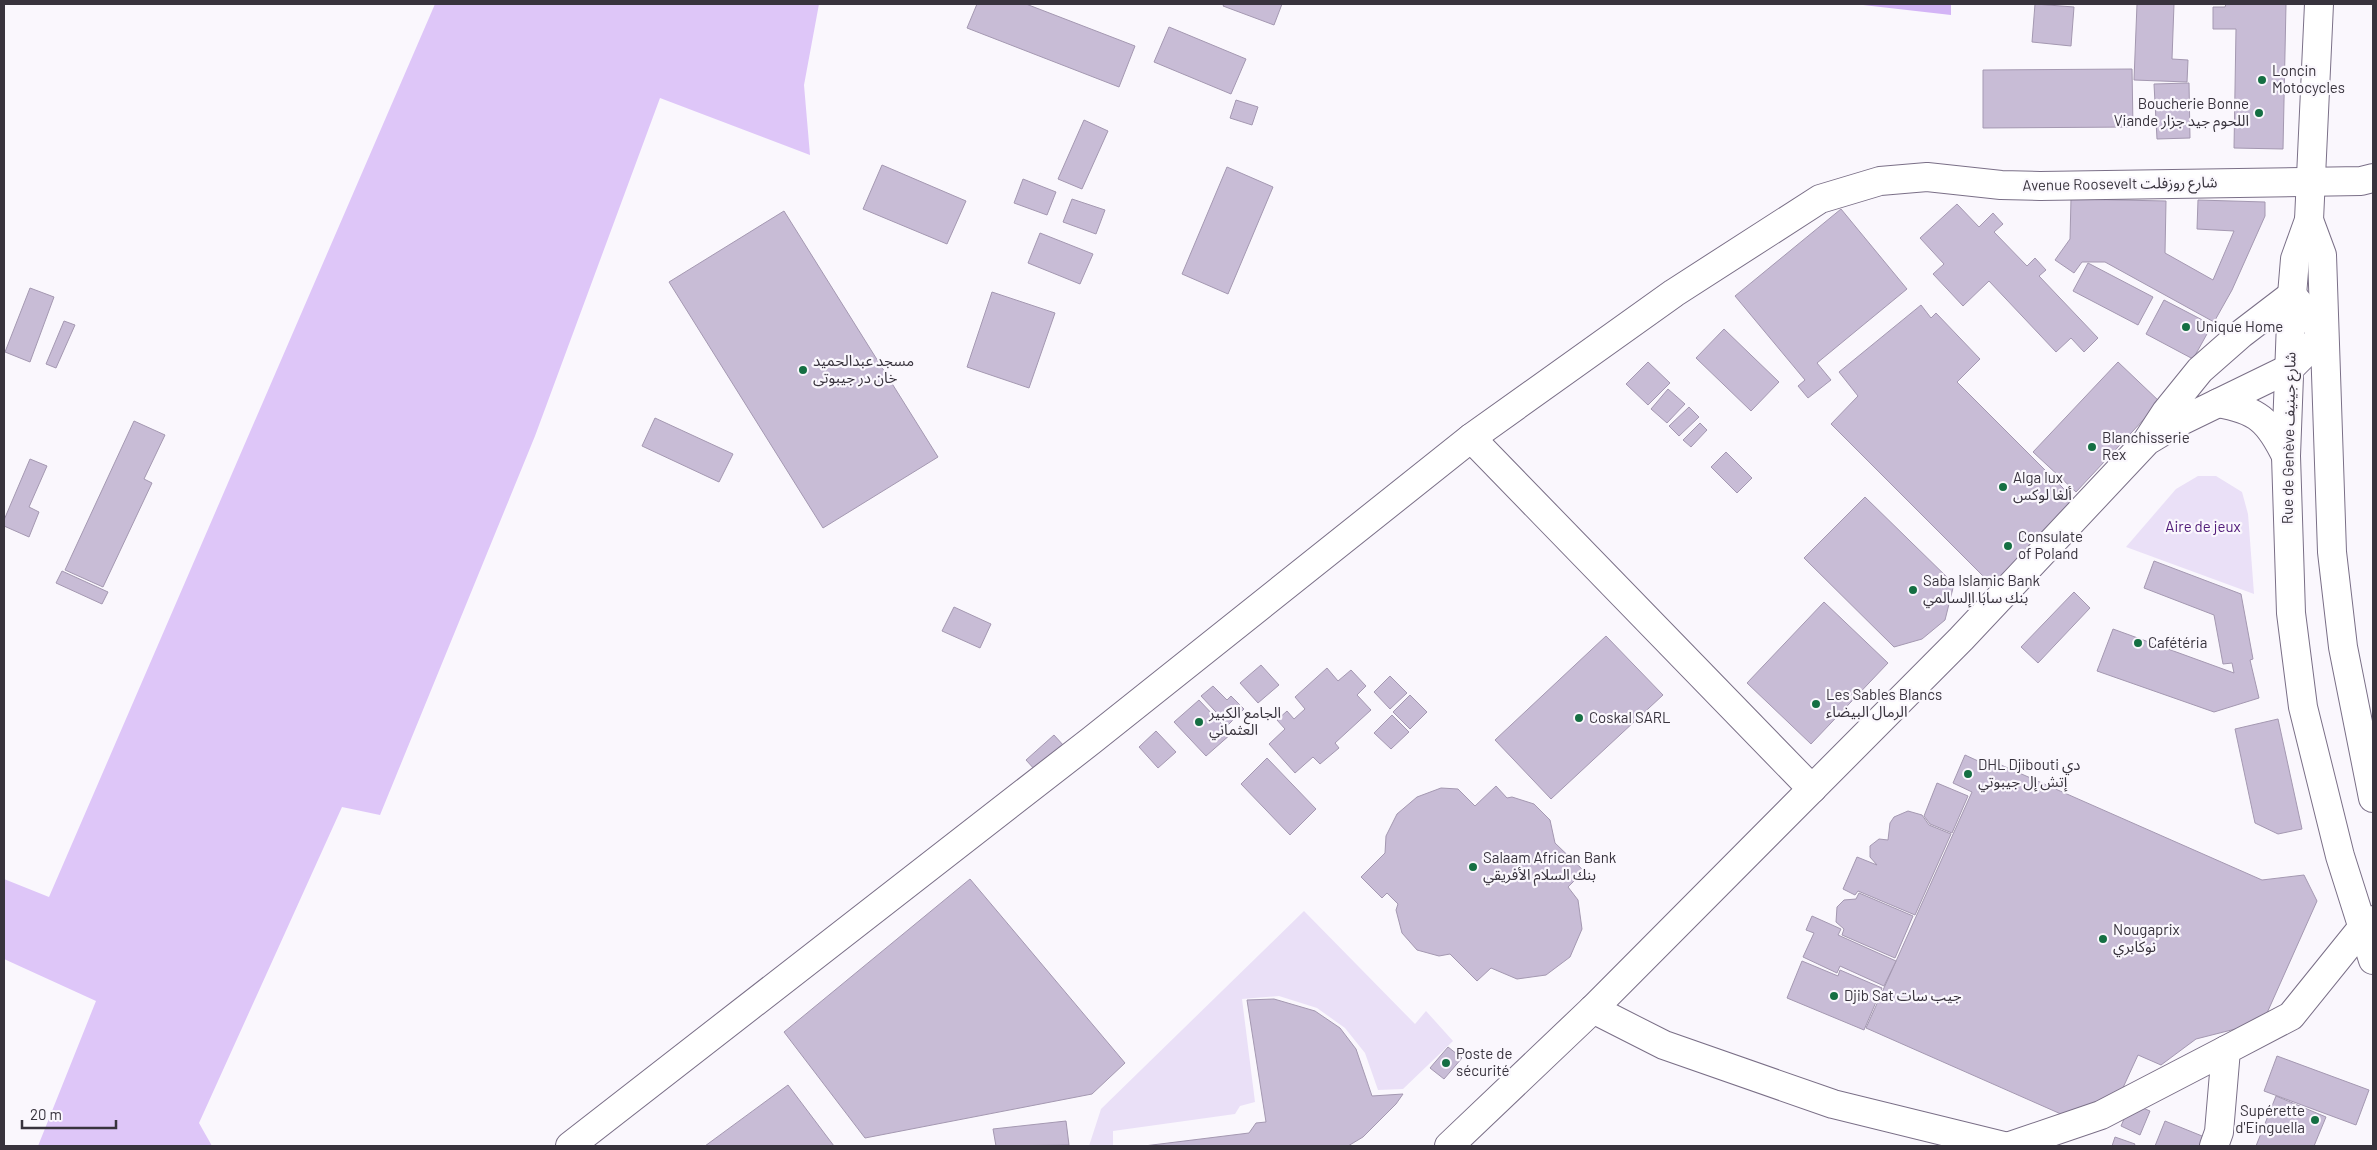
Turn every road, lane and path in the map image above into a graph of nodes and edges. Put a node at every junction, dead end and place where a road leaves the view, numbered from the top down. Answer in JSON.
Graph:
{"nodes":[{"id":1,"x":2319,"y":4,"type":"edge"},
{"id":2,"x":2373,"y":178,"type":"edge"},
{"id":3,"x":2312,"y":182,"type":"junction"},
{"id":4,"x":2309,"y":220,"type":"junction"},
{"id":5,"x":2292,"y":294,"type":"junction"},
{"id":6,"x":2324,"y":334,"type":"junction"},
{"id":7,"x":2290,"y":368,"type":"junction"},
{"id":8,"x":2218,"y":403,"type":"junction"},
{"id":9,"x":1472,"y":438,"type":"junction"},
{"id":10,"x":2147,"y":441,"type":"junction"},
{"id":11,"x":2286,"y":456,"type":"junction"},
{"id":12,"x":1812,"y":789,"type":"junction"},
{"id":13,"x":2373,"y":798,"type":"edge"},
{"id":14,"x":2368,"y":924,"type":"edge"},
{"id":15,"x":2373,"y":960,"type":"edge"},
{"id":16,"x":1593,"y":1009,"type":"junction"},
{"id":17,"x":2226,"y":1050,"type":"junction"},
{"id":18,"x":570,"y":1146,"type":"edge"},
{"id":19,"x":1449,"y":1146,"type":"edge"},
{"id":20,"x":2004,"y":1146,"type":"edge"},
{"id":21,"x":2010,"y":1146,"type":"edge"},
{"id":22,"x":2214,"y":1146,"type":"edge"}],
"edges":[{"from":1,"to":3,"type":"street"},
{"from":2,"to":3,"type":"street","name":"Avenue Roosevelt شارع روزفلت"},
{"from":3,"to":4,"type":"street"},
{"from":3,"to":9,"type":"street","name":"Avenue Roosevelt شارع روزفلت"},
{"from":4,"to":5,"type":"street","name":"Rue de Genève شارع جينيف"},
{"from":4,"to":6,"type":"street"},
{"from":5,"to":6,"type":"street"},
{"from":5,"to":7,"type":"street","name":"Rue de Genève شارع جينيف"},
{"from":5,"to":10,"type":"street"},
{"from":6,"to":7,"type":"street"},
{"from":6,"to":13,"type":"street"},
{"from":7,"to":8,"type":"street"},
{"from":7,"to":11,"type":"street","name":"Rue de Genève شارع جينيف"},
{"from":8,"to":10,"type":"street"},
{"from":8,"to":11,"type":"street"},
{"from":9,"to":12,"type":"street"},
{"from":9,"to":18,"type":"street","name":"Avenue Roosevelt شارع روزفلت"},
{"from":10,"to":12,"type":"street"},
{"from":11,"to":14,"type":"street","name":"Rue de Genève شارع جينيف"},
{"from":12,"to":16,"type":"street"},
{"from":14,"to":15,"type":"street","name":"Rue de Genève شارع جينيف"},
{"from":14,"to":17,"type":"street"},
{"from":16,"to":19,"type":"street"},
{"from":16,"to":20,"type":"street"},
{"from":17,"to":21,"type":"street"},
{"from":17,"to":22,"type":"street"}]}
